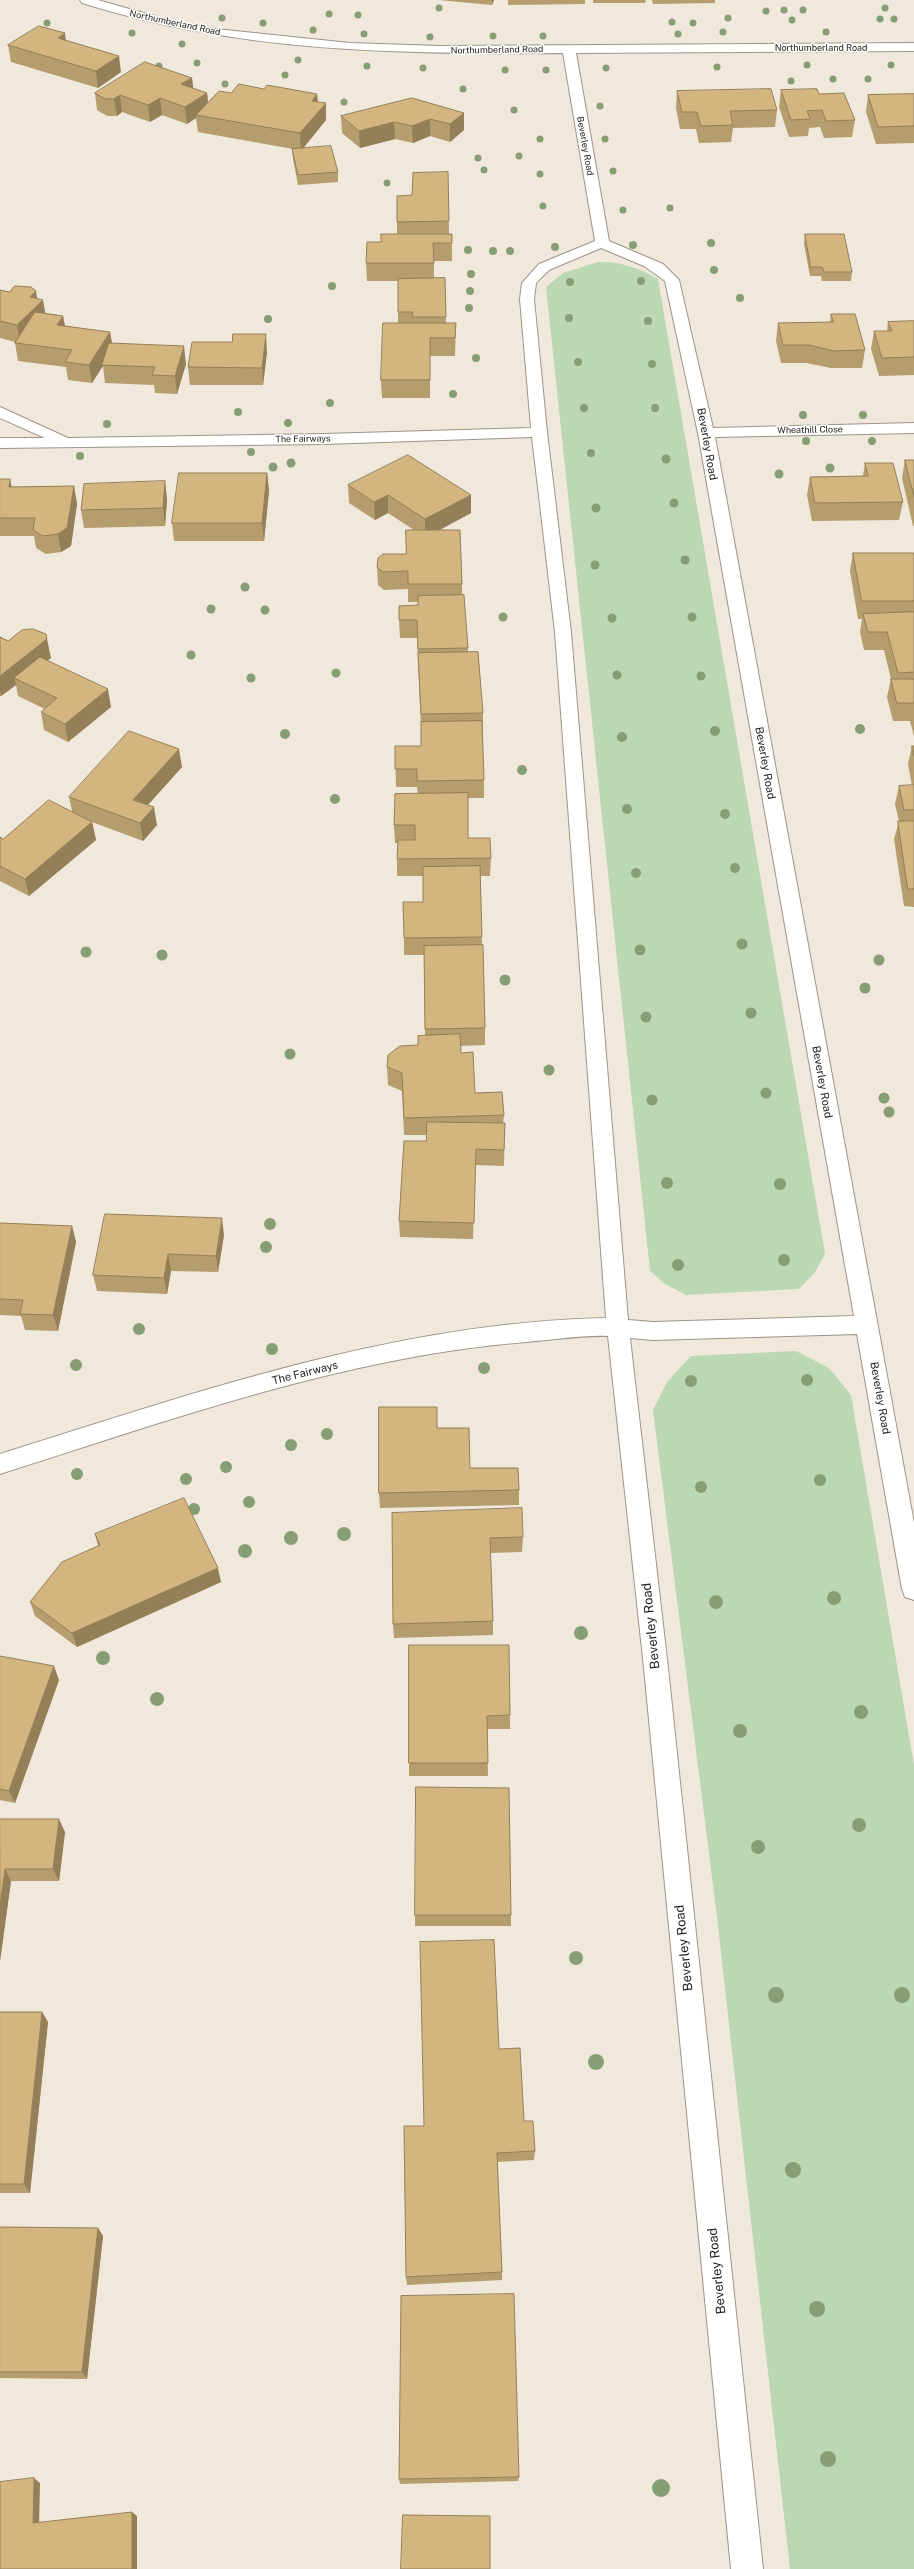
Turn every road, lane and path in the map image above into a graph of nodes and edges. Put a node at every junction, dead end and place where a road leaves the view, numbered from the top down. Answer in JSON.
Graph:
{"nodes":[{"id":1,"x":86,"y":0,"type":"edge"},
{"id":2,"x":914,"y":47,"type":"edge"},
{"id":3,"x":569,"y":49,"type":"junction"},
{"id":4,"x":602,"y":243,"type":"junction"},
{"id":5,"x":0,"y":412,"type":"edge"},
{"id":6,"x":914,"y":428,"type":"edge"},
{"id":7,"x":539,"y":432,"type":"junction"},
{"id":8,"x":706,"y":433,"type":"junction"},
{"id":9,"x":68,"y":442,"type":"junction"},
{"id":10,"x":0,"y":443,"type":"edge"},
{"id":11,"x":866,"y":1325,"type":"junction"},
{"id":12,"x":618,"y":1328,"type":"junction"},
{"id":13,"x":0,"y":1464,"type":"edge"},
{"id":14,"x":914,"y":1589,"type":"edge"},
{"id":15,"x":747,"y":2569,"type":"edge"}],
"edges":[{"from":1,"to":3,"type":"street","name":"Northumberland Road"},
{"from":2,"to":3,"type":"street","name":"Northumberland Road"},
{"from":3,"to":4,"type":"street","name":"Beverley Road"},
{"from":4,"to":7,"type":"street","name":"Beverley Road"},
{"from":4,"to":8,"type":"street","name":"Beverley Road"},
{"from":5,"to":9,"type":"street","name":"The Fairways"},
{"from":6,"to":8,"type":"street","name":"Wheathill Close"},
{"from":7,"to":9,"type":"street","name":"The Fairways"},
{"from":7,"to":12,"type":"street","name":"Beverley Road"},
{"from":8,"to":11,"type":"street","name":"Beverley Road"},
{"from":9,"to":10,"type":"street","name":"The Fairways"},
{"from":11,"to":12,"type":"street"},
{"from":11,"to":14,"type":"street","name":"Beverley Road"},
{"from":12,"to":13,"type":"street","name":"The Fairways"},
{"from":12,"to":15,"type":"street","name":"Beverley Road"}]}
